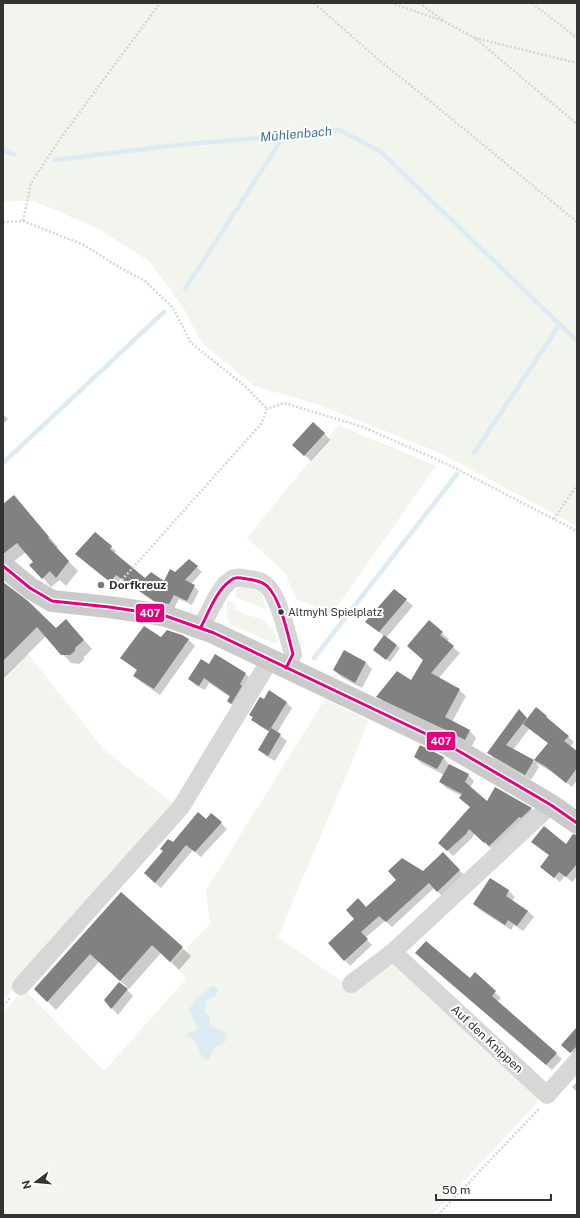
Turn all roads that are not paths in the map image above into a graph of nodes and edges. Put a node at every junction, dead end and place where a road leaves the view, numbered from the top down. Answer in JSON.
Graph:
{"nodes":[{"id":1,"x":3,"y":566,"type":"edge"},
{"id":2,"x":201,"y":627,"type":"junction"},
{"id":3,"x":278,"y":664,"type":"junction"},
{"id":4,"x":551,"y":805,"type":"junction"},
{"id":5,"x":577,"y":823,"type":"edge"},
{"id":6,"x":393,"y":952,"type":"junction"},
{"id":7,"x":351,"y":984,"type":"dead end"},
{"id":8,"x":21,"y":986,"type":"dead end"},
{"id":9,"x":577,"y":1061,"type":"edge"}],
"edges":[{"from":1,"to":2,"type":"main road"},
{"from":2,"to":3,"type":"main road"},
{"from":2,"to":3,"type":"street"},
{"from":3,"to":4,"type":"main road"},
{"from":3,"to":8,"type":"street"},
{"from":4,"to":5,"type":"main road"},
{"from":4,"to":6,"type":"street"},
{"from":6,"to":7,"type":"street"},
{"from":6,"to":9,"type":"street","name":"Auf den Knippen"}]}
